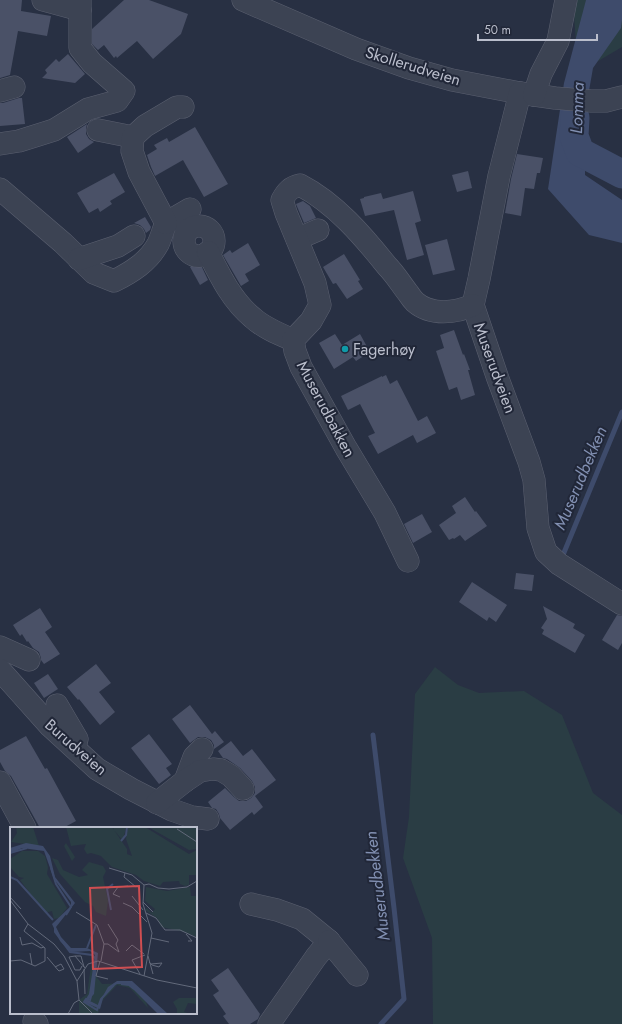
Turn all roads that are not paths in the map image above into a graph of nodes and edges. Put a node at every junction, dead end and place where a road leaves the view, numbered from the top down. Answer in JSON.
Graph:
{"nodes":[{"id":1,"x":44,"y":0,"type":"edge"},
{"id":2,"x":243,"y":0,"type":"edge"},
{"id":3,"x":565,"y":1,"type":"edge"},
{"id":4,"x":80,"y":5,"type":"edge"},
{"id":5,"x":527,"y":94,"type":"junction"},
{"id":6,"x":622,"y":97,"type":"edge"},
{"id":7,"x":183,"y":107,"type":"dead end"},
{"id":8,"x":98,"y":130,"type":"dead end"},
{"id":9,"x":133,"y":137,"type":"junction"},
{"id":10,"x":0,"y":144,"type":"edge"},
{"id":11,"x":0,"y":189,"type":"edge"},
{"id":12,"x":190,"y":209,"type":"dead end"},
{"id":13,"x":166,"y":223,"type":"junction"},
{"id":14,"x":318,"y":230,"type":"dead end"},
{"id":15,"x":297,"y":239,"type":"junction"},
{"id":16,"x":158,"y":243,"type":"junction"},
{"id":17,"x":79,"y":259,"type":"junction"},
{"id":18,"x":140,"y":266,"type":"junction"},
{"id":19,"x":473,"y":305,"type":"junction"},
{"id":20,"x":293,"y":340,"type":"junction"},
{"id":21,"x":408,"y":561,"type":"dead end"},
{"id":22,"x":622,"y":604,"type":"edge"},
{"id":23,"x":0,"y":647,"type":"edge"},
{"id":24,"x":29,"y":660,"type":"dead end"},
{"id":25,"x":0,"y":670,"type":"edge"},
{"id":26,"x":57,"y":705,"type":"dead end"},
{"id":27,"x":74,"y":748,"type":"junction"},
{"id":28,"x":202,"y":749,"type":"dead end"},
{"id":29,"x":185,"y":781,"type":"junction"},
{"id":30,"x":0,"y":782,"type":"edge"},
{"id":31,"x":243,"y":789,"type":"dead end"},
{"id":32,"x":157,"y":803,"type":"junction"},
{"id":33,"x":208,"y":819,"type":"dead end"},
{"id":34,"x":25,"y":827,"type":"edge"},
{"id":35,"x":251,"y":904,"type":"dead end"},
{"id":36,"x":329,"y":941,"type":"junction"},
{"id":37,"x":357,"y":975,"type":"dead end"},
{"id":38,"x":269,"y":1024,"type":"edge"}],
"edges":[{"from":1,"to":4,"type":"street"},
{"from":2,"to":5,"type":"street","name":"Skollerudveien"},
{"from":3,"to":5,"type":"street","name":"Muserudveien"},
{"from":4,"to":10,"type":"street"},
{"from":5,"to":6,"type":"street","name":"Skollerudveien"},
{"from":5,"to":19,"type":"street","name":"Muserudveien"},
{"from":7,"to":9,"type":"street"},
{"from":8,"to":9,"type":"street"},
{"from":9,"to":13,"type":"street"},
{"from":11,"to":17,"type":"street"},
{"from":12,"to":13,"type":"street"},
{"from":13,"to":16,"type":"street"},
{"from":14,"to":15,"type":"street"},
{"from":15,"to":19,"type":"street","name":"Muserudbakken"},
{"from":15,"to":20,"type":"street","name":"Muserudbakken"},
{"from":16,"to":18,"type":"street"},
{"from":16,"to":20,"type":"street"},
{"from":17,"to":18,"type":"street"},
{"from":17,"to":18,"type":"street"},
{"from":19,"to":22,"type":"street","name":"Muserudveien"},
{"from":20,"to":21,"type":"street","name":"Muserudbakken"},
{"from":23,"to":24,"type":"street"},
{"from":25,"to":27,"type":"street","name":"Burudveien"},
{"from":26,"to":27,"type":"street"},
{"from":27,"to":32,"type":"street","name":"Burudveien"},
{"from":28,"to":29,"type":"street"},
{"from":29,"to":31,"type":"street"},
{"from":29,"to":32,"type":"street"},
{"from":30,"to":34,"type":"street"},
{"from":32,"to":33,"type":"street","name":"Burudveien"},
{"from":35,"to":36,"type":"street"},
{"from":36,"to":37,"type":"street"},
{"from":36,"to":38,"type":"street"}]}
